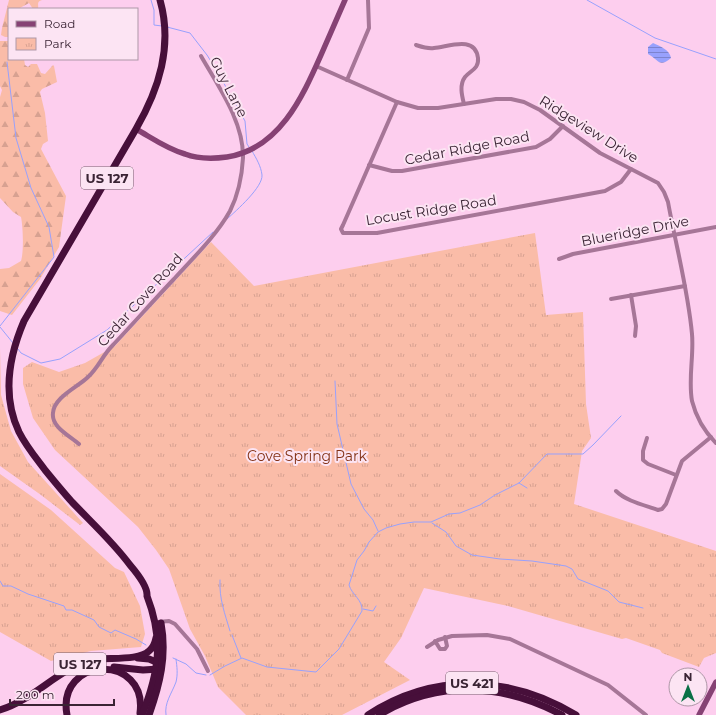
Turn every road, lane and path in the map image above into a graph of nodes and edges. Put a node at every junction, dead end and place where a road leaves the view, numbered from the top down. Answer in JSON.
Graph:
{"nodes":[{"id":1,"x":160,"y":0,"type":"edge"},
{"id":2,"x":345,"y":0,"type":"edge"},
{"id":3,"x":368,"y":0,"type":"edge"},
{"id":4,"x":416,"y":45,"type":"dead end"},
{"id":5,"x":201,"y":56,"type":"dead end"},
{"id":6,"x":316,"y":66,"type":"junction"},
{"id":7,"x":347,"y":80,"type":"junction"},
{"id":8,"x":397,"y":102,"type":"junction"},
{"id":9,"x":464,"y":104,"type":"junction"},
{"id":10,"x":563,"y":126,"type":"junction"},
{"id":11,"x":136,"y":129,"type":"junction"},
{"id":12,"x":243,"y":153,"type":"junction"},
{"id":13,"x":370,"y":165,"type":"junction"},
{"id":14,"x":631,"y":169,"type":"junction"},
{"id":15,"x":716,"y":227,"type":"edge"},
{"id":16,"x":674,"y":235,"type":"junction"},
{"id":17,"x":559,"y":259,"type":"dead end"},
{"id":18,"x":685,"y":286,"type":"junction"},
{"id":19,"x":631,"y":295,"type":"junction"},
{"id":20,"x":611,"y":299,"type":"dead end"},
{"id":21,"x":635,"y":336,"type":"dead end"},
{"id":22,"x":711,"y":437,"type":"junction"},
{"id":23,"x":647,"y":438,"type":"dead end"},
{"id":24,"x":716,"y":442,"type":"edge"},
{"id":25,"x":79,"y":444,"type":"dead end"},
{"id":26,"x":676,"y":475,"type":"junction"},
{"id":27,"x":616,"y":491,"type":"dead end"},
{"id":28,"x":158,"y":622,"type":"junction"},
{"id":29,"x":157,"y":632,"type":"junction"},
{"id":30,"x":445,"y":637,"type":"junction"},
{"id":31,"x":435,"y":642,"type":"junction"},
{"id":32,"x":427,"y":648,"type":"dead end"},
{"id":33,"x":131,"y":657,"type":"junction"},
{"id":34,"x":160,"y":666,"type":"junction"},
{"id":35,"x":92,"y":670,"type":"junction"},
{"id":36,"x":208,"y":671,"type":"dead end"},
{"id":37,"x":716,"y":682,"type":"edge"},
{"id":38,"x":0,"y":710,"type":"edge"},
{"id":39,"x":67,"y":715,"type":"edge"},
{"id":40,"x":141,"y":715,"type":"edge"},
{"id":41,"x":149,"y":715,"type":"edge"},
{"id":42,"x":368,"y":715,"type":"edge"},
{"id":43,"x":379,"y":715,"type":"edge"},
{"id":44,"x":562,"y":715,"type":"edge"},
{"id":45,"x":576,"y":715,"type":"edge"},
{"id":46,"x":646,"y":715,"type":"edge"},
{"id":47,"x":698,"y":715,"type":"edge"}],
"edges":[{"from":1,"to":11,"type":"highway","number":"US 127"},
{"from":2,"to":6,"type":"street"},
{"from":3,"to":7,"type":"street"},
{"from":4,"to":9,"type":"street"},
{"from":5,"to":12,"type":"street","name":"Guy Lane"},
{"from":6,"to":7,"type":"street","name":"Ridgeview Drive"},
{"from":6,"to":12,"type":"street"},
{"from":7,"to":8,"type":"street","name":"Ridgeview Drive"},
{"from":8,"to":9,"type":"street","name":"Ridgeview Drive"},
{"from":8,"to":13,"type":"street","name":"Locust Ridge Road"},
{"from":9,"to":10,"type":"street","name":"Ridgeview Drive"},
{"from":10,"to":13,"type":"street","name":"Cedar Ridge Road"},
{"from":10,"to":14,"type":"street","name":"Ridgeview Drive"},
{"from":11,"to":12,"type":"street"},
{"from":11,"to":28,"type":"highway","number":"US 127"},
{"from":12,"to":25,"type":"street","name":"Cedar Cove Road"},
{"from":13,"to":14,"type":"street","name":"Locust Ridge Road"},
{"from":14,"to":16,"type":"street","name":"Ridgeview Drive"},
{"from":15,"to":16,"type":"street","name":"Blueridge Drive"},
{"from":16,"to":17,"type":"street","name":"Blueridge Drive"},
{"from":16,"to":18,"type":"street","name":"Ridgeview Drive"},
{"from":18,"to":19,"type":"street"},
{"from":18,"to":22,"type":"street","name":"Ridgeview Drive"},
{"from":19,"to":20,"type":"street"},
{"from":19,"to":21,"type":"street"},
{"from":22,"to":24,"type":"street","name":"Ridgeview Drive"},
{"from":22,"to":26,"type":"street"},
{"from":23,"to":26,"type":"street"},
{"from":26,"to":27,"type":"street"},
{"from":28,"to":29,"type":"highway","number":"US 127"},
{"from":28,"to":34,"type":"highway","number":"US 127"},
{"from":28,"to":36,"type":"street"},
{"from":29,"to":33,"type":"highway","number":"US 127"},
{"from":29,"to":34,"type":"highway"},
{"from":30,"to":31,"type":"street"},
{"from":30,"to":31,"type":"street"},
{"from":30,"to":46,"type":"street"},
{"from":31,"to":32,"type":"street"},
{"from":33,"to":34,"type":"highway"},
{"from":33,"to":38,"type":"highway","number":"US 127"},
{"from":34,"to":35,"type":"highway"},
{"from":34,"to":40,"type":"highway"},
{"from":34,"to":41,"type":"highway","number":"US 127"},
{"from":35,"to":39,"type":"highway"},
{"from":35,"to":40,"type":"highway"},
{"from":37,"to":47,"type":"street"},
{"from":42,"to":45,"type":"highway","number":"US 421"},
{"from":43,"to":44,"type":"highway","number":"US 421"}]}
